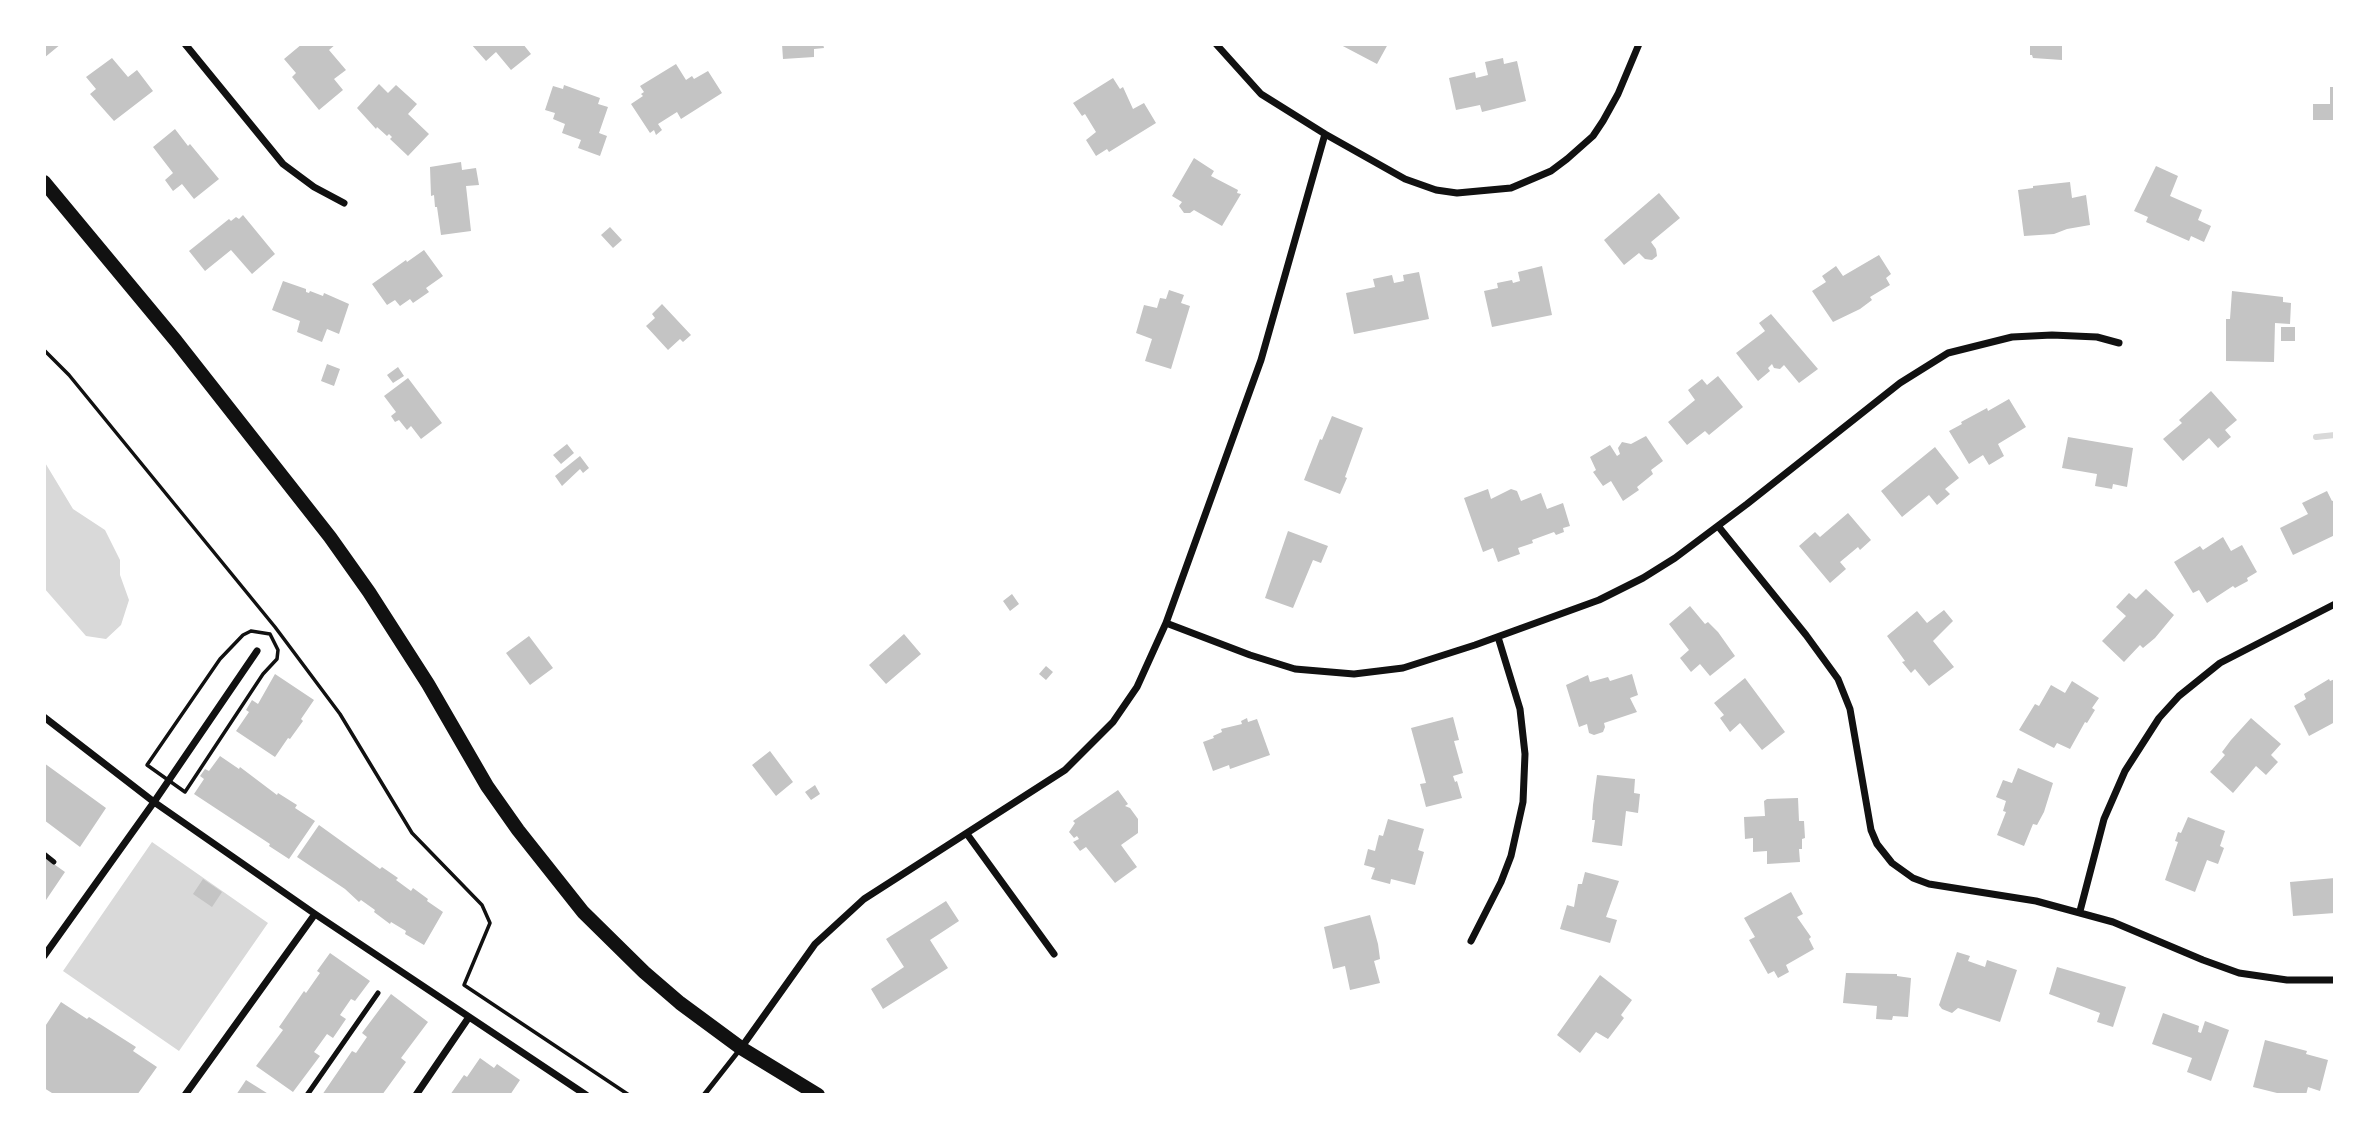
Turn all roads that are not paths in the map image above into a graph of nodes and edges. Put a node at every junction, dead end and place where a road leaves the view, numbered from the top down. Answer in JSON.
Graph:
{"nodes":[{"id":1,"x":186,"y":44,"type":"edge"},
{"id":2,"x":1216,"y":44,"type":"edge"},
{"id":3,"x":1639,"y":44,"type":"edge"},
{"id":4,"x":1325,"y":134,"type":"junction"},
{"id":5,"x":44,"y":182,"type":"edge"},
{"id":6,"x":344,"y":203,"type":"dead end"},
{"id":7,"x":2119,"y":343,"type":"dead end"},
{"id":8,"x":1718,"y":526,"type":"junction"},
{"id":9,"x":2335,"y":604,"type":"edge"},
{"id":10,"x":1166,"y":623,"type":"junction"},
{"id":11,"x":1498,"y":637,"type":"junction"},
{"id":12,"x":257,"y":652,"type":"dead end"},
{"id":13,"x":44,"y":717,"type":"edge"},
{"id":14,"x":154,"y":802,"type":"junction"},
{"id":15,"x":967,"y":834,"type":"junction"},
{"id":16,"x":44,"y":854,"type":"edge"},
{"id":17,"x":54,"y":862,"type":"dead end"},
{"id":18,"x":2080,"y":911,"type":"junction"},
{"id":19,"x":315,"y":914,"type":"junction"},
{"id":20,"x":1471,"y":941,"type":"dead end"},
{"id":21,"x":1054,"y":954,"type":"dead end"},
{"id":22,"x":44,"y":956,"type":"edge"},
{"id":23,"x":2335,"y":981,"type":"edge"},
{"id":24,"x":378,"y":993,"type":"dead end"},
{"id":25,"x":469,"y":1017,"type":"junction"},
{"id":26,"x":741,"y":1048,"type":"junction"},
{"id":27,"x":185,"y":1095,"type":"edge"},
{"id":28,"x":307,"y":1095,"type":"edge"},
{"id":29,"x":415,"y":1095,"type":"edge"},
{"id":30,"x":586,"y":1095,"type":"edge"},
{"id":31,"x":704,"y":1095,"type":"edge"},
{"id":32,"x":818,"y":1095,"type":"edge"}],
"edges":[{"from":1,"to":6,"type":"street"},
{"from":2,"to":4,"type":"street"},
{"from":3,"to":4,"type":"street"},
{"from":4,"to":10,"type":"street"},
{"from":5,"to":26,"type":"main road"},
{"from":7,"to":8,"type":"street"},
{"from":8,"to":11,"type":"street"},
{"from":8,"to":18,"type":"street"},
{"from":9,"to":18,"type":"street"},
{"from":10,"to":11,"type":"street"},
{"from":10,"to":15,"type":"street"},
{"from":11,"to":20,"type":"street"},
{"from":12,"to":14,"type":"street"},
{"from":13,"to":14,"type":"street"},
{"from":14,"to":19,"type":"street"},
{"from":14,"to":22,"type":"street"},
{"from":15,"to":21,"type":"street"},
{"from":15,"to":26,"type":"street"},
{"from":16,"to":17,"type":"lane"},
{"from":18,"to":23,"type":"street"},
{"from":19,"to":25,"type":"street"},
{"from":19,"to":27,"type":"street"},
{"from":24,"to":28,"type":"lane"},
{"from":25,"to":29,"type":"street"},
{"from":25,"to":30,"type":"street"},
{"from":26,"to":31,"type":"lane"},
{"from":26,"to":32,"type":"main road"}]}
